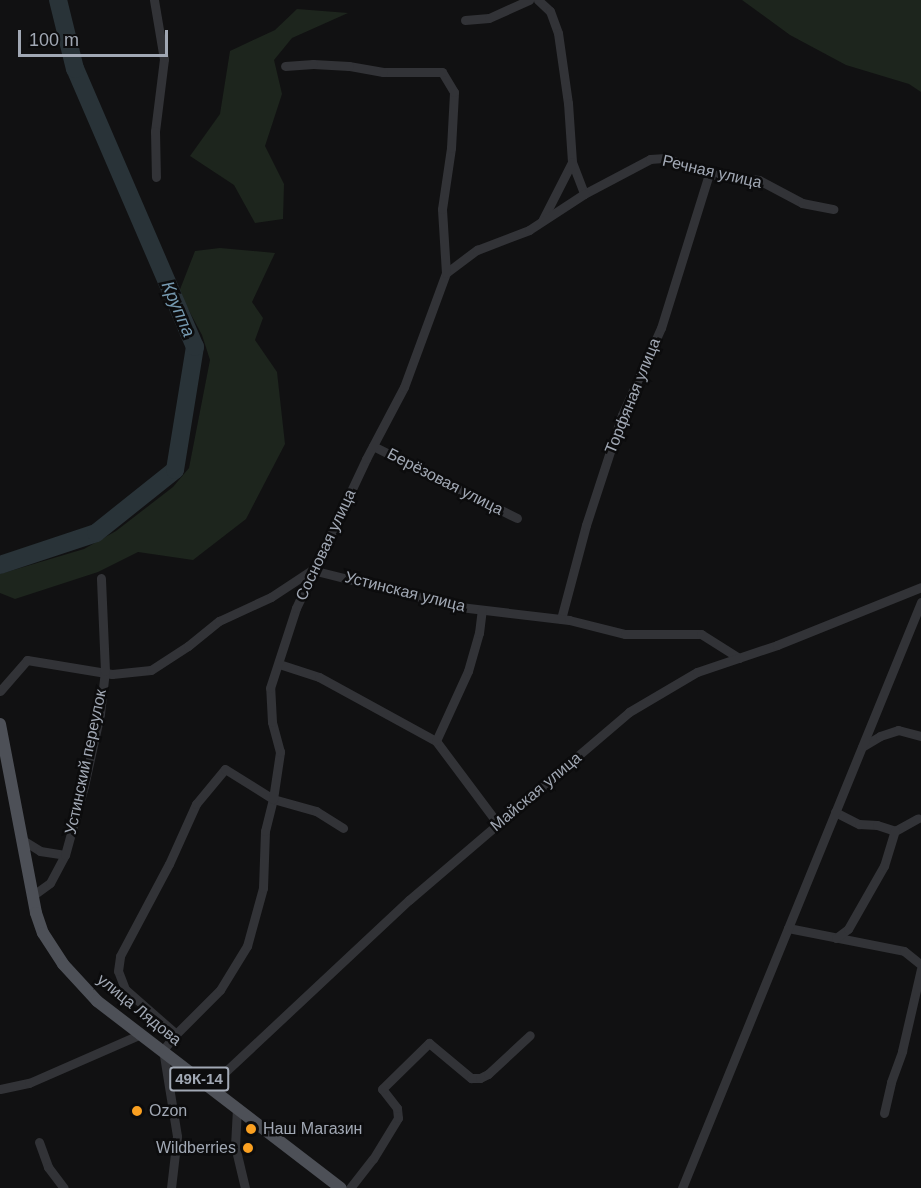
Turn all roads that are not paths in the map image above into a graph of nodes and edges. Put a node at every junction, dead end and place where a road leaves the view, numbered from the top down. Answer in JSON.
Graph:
{"nodes":[{"id":1,"x":154,"y":0,"type":"edge"},
{"id":2,"x":529,"y":0,"type":"edge"},
{"id":3,"x":538,"y":0,"type":"edge"},
{"id":4,"x":465,"y":20,"type":"dead end"},
{"id":5,"x":285,"y":66,"type":"dead end"},
{"id":6,"x":572,"y":162,"type":"junction"},
{"id":7,"x":709,"y":174,"type":"junction"},
{"id":8,"x":156,"y":177,"type":"dead end"},
{"id":9,"x":584,"y":194,"type":"junction"},
{"id":10,"x":832,"y":209,"type":"dead end"},
{"id":11,"x":542,"y":221,"type":"junction"},
{"id":12,"x":446,"y":273,"type":"junction"},
{"id":13,"x":373,"y":446,"type":"junction"},
{"id":14,"x":517,"y":518,"type":"dead end"},
{"id":15,"x":312,"y":570,"type":"junction"},
{"id":16,"x":101,"y":578,"type":"dead end"},
{"id":17,"x":921,"y":587,"type":"edge"},
{"id":18,"x":921,"y":602,"type":"edge"},
{"id":19,"x":482,"y":610,"type":"junction"},
{"id":20,"x":561,"y":619,"type":"junction"},
{"id":21,"x":739,"y":658,"type":"junction"},
{"id":22,"x":279,"y":664,"type":"junction"},
{"id":23,"x":105,"y":671,"type":"junction"},
{"id":24,"x":0,"y":691,"type":"edge"},
{"id":25,"x":0,"y":724,"type":"edge"},
{"id":26,"x":921,"y":736,"type":"edge"},
{"id":27,"x":436,"y":741,"type":"junction"},
{"id":28,"x":862,"y":747,"type":"junction"},
{"id":29,"x":273,"y":799,"type":"junction"},
{"id":30,"x":835,"y":812,"type":"junction"},
{"id":31,"x":918,"y":818,"type":"dead end"},
{"id":32,"x":498,"y":824,"type":"junction"},
{"id":33,"x":343,"y":828,"type":"dead end"},
{"id":34,"x":895,"y":831,"type":"junction"},
{"id":35,"x":20,"y":839,"type":"junction"},
{"id":36,"x":66,"y":855,"type":"junction"},
{"id":37,"x":33,"y":896,"type":"junction"},
{"id":38,"x":788,"y":928,"type":"junction"},
{"id":39,"x":836,"y":938,"type":"junction"},
{"id":40,"x":921,"y":967,"type":"edge"},
{"id":41,"x":141,"y":1034,"type":"junction"},
{"id":42,"x":176,"y":1034,"type":"junction"},
{"id":43,"x":530,"y":1035,"type":"dead end"},
{"id":44,"x":163,"y":1050,"type":"junction"},
{"id":45,"x":209,"y":1087,"type":"junction"},
{"id":46,"x":0,"y":1089,"type":"edge"},
{"id":47,"x":237,"y":1108,"type":"junction"},
{"id":48,"x":884,"y":1113,"type":"dead end"},
{"id":49,"x":39,"y":1142,"type":"dead end"},
{"id":50,"x":173,"y":1168,"type":"junction"},
{"id":51,"x":64,"y":1188,"type":"edge"},
{"id":52,"x":164,"y":1188,"type":"edge"},
{"id":53,"x":171,"y":1188,"type":"edge"},
{"id":54,"x":245,"y":1188,"type":"edge"},
{"id":55,"x":341,"y":1188,"type":"edge"},
{"id":56,"x":350,"y":1188,"type":"edge"},
{"id":57,"x":682,"y":1188,"type":"edge"}],
"edges":[{"from":1,"to":8,"type":"street"},
{"from":2,"to":4,"type":"street"},
{"from":3,"to":6,"type":"street"},
{"from":5,"to":12,"type":"street","name":"Сосновая улица"},
{"from":6,"to":9,"type":"street"},
{"from":6,"to":11,"type":"street"},
{"from":7,"to":9,"type":"street","name":"Речная улица"},
{"from":7,"to":10,"type":"street","name":"Речная улица"},
{"from":7,"to":20,"type":"street","name":"Торфяная улица"},
{"from":9,"to":11,"type":"street","name":"Речная улица"},
{"from":11,"to":12,"type":"street","name":"Речная улица"},
{"from":12,"to":13,"type":"street","name":"Сосновая улица"},
{"from":13,"to":14,"type":"street","name":"Берёзовая улица"},
{"from":13,"to":15,"type":"street","name":"Сосновая улица"},
{"from":15,"to":19,"type":"street","name":"Устинская улица"},
{"from":15,"to":22,"type":"street","name":"Сосновая улица"},
{"from":15,"to":23,"type":"street"},
{"from":16,"to":23,"type":"street","name":"Устинский переулок"},
{"from":17,"to":21,"type":"street","name":"Майская улица"},
{"from":18,"to":28,"type":"street"},
{"from":19,"to":20,"type":"street","name":"Устинская улица"},
{"from":19,"to":27,"type":"street"},
{"from":20,"to":21,"type":"street","name":"Устинская улица"},
{"from":21,"to":32,"type":"street","name":"Майская улица"},
{"from":22,"to":27,"type":"street"},
{"from":22,"to":29,"type":"street","name":"Сосновая улица"},
{"from":23,"to":24,"type":"street"},
{"from":23,"to":36,"type":"street","name":"Устинский переулок"},
{"from":25,"to":35,"type":"main road","number":"49К-14"},
{"from":26,"to":28,"type":"street"},
{"from":27,"to":32,"type":"street"},
{"from":28,"to":30,"type":"street"},
{"from":29,"to":33,"type":"street"},
{"from":29,"to":42,"type":"street","name":"Сосновая улица"},
{"from":29,"to":42,"type":"street"},
{"from":30,"to":34,"type":"street"},
{"from":30,"to":38,"type":"street"},
{"from":31,"to":34,"type":"street"},
{"from":32,"to":45,"type":"street","name":"Майская улица"},
{"from":34,"to":39,"type":"street"},
{"from":35,"to":36,"type":"street"},
{"from":35,"to":37,"type":"main road","number":"49К-14"},
{"from":36,"to":37,"type":"street","name":"Устинский переулок"},
{"from":37,"to":41,"type":"main road","name":"улица Лядова","number":"49К-14"},
{"from":38,"to":39,"type":"street"},
{"from":38,"to":57,"type":"street"},
{"from":39,"to":40,"type":"street"},
{"from":40,"to":48,"type":"street"},
{"from":41,"to":44,"type":"main road","name":"улица Лядова","number":"49К-14"},
{"from":41,"to":46,"type":"street"},
{"from":42,"to":44,"type":"street"},
{"from":43,"to":56,"type":"street"},
{"from":44,"to":45,"type":"main road","name":"улица Лядова","number":"49К-14"},
{"from":44,"to":50,"type":"street"},
{"from":45,"to":47,"type":"main road","name":"улица Лядова","number":"49К-14"},
{"from":47,"to":54,"type":"street"},
{"from":47,"to":55,"type":"main road","name":"улица Лядова","number":"49К-14"},
{"from":49,"to":51,"type":"street"},
{"from":50,"to":52,"type":"street"},
{"from":50,"to":53,"type":"street"}]}
